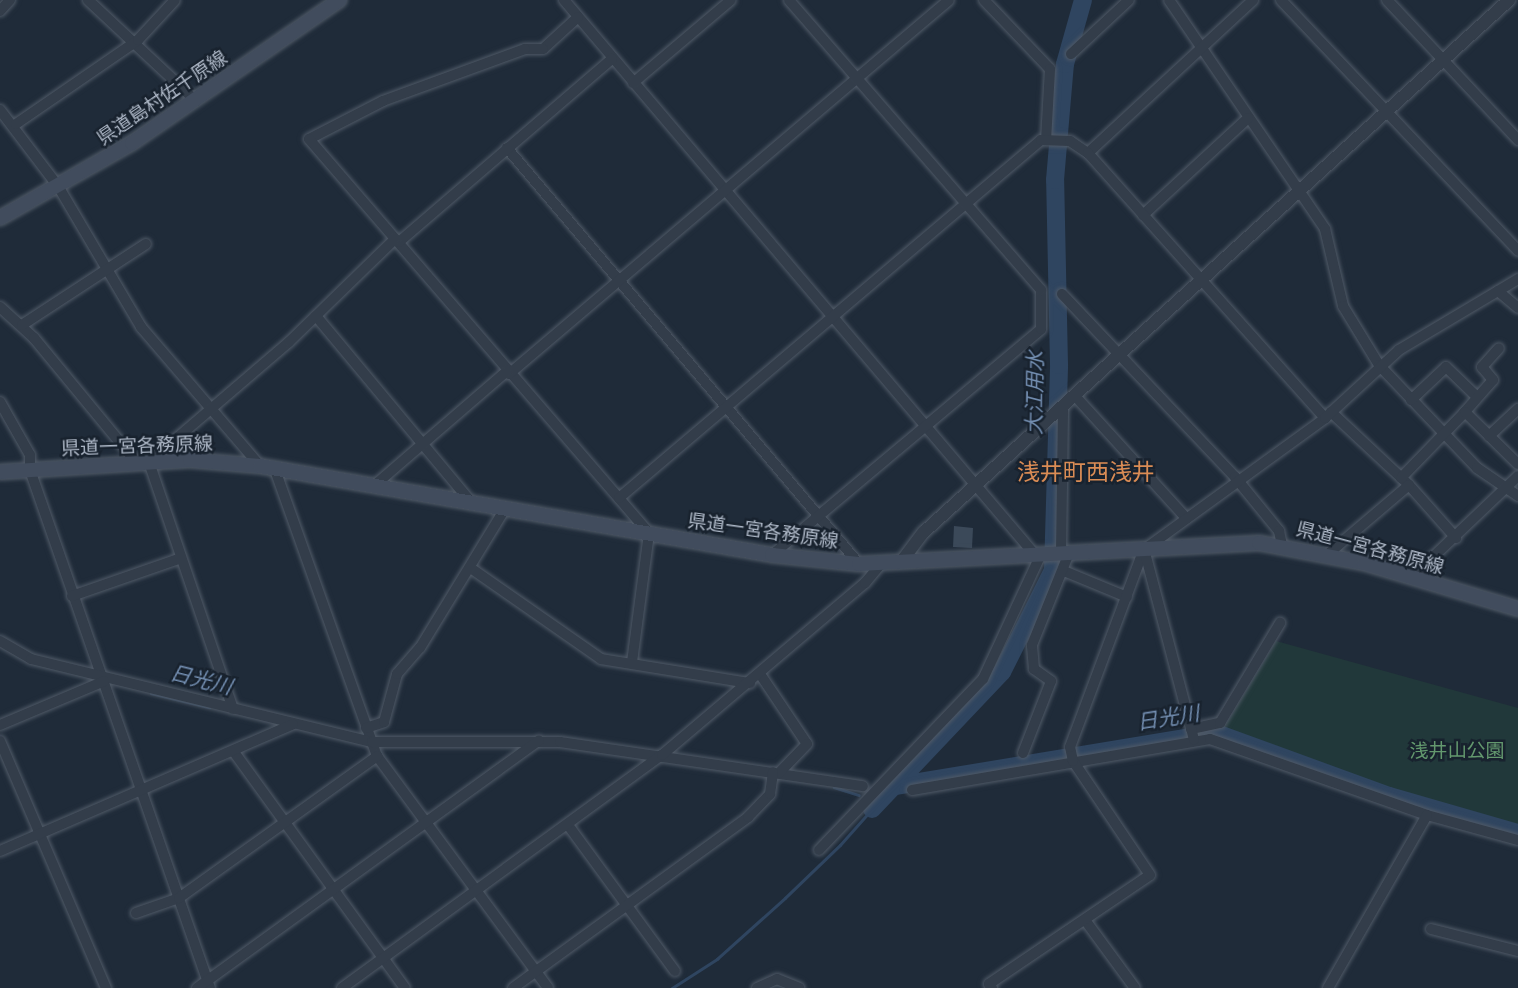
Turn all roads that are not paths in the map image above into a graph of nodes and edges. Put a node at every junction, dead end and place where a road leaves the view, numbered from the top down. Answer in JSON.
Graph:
{"nodes":[{"id":1,"x":10,"y":0,"type":"edge"},
{"id":2,"x":88,"y":0,"type":"edge"},
{"id":3,"x":176,"y":0,"type":"edge"},
{"id":4,"x":339,"y":0,"type":"edge"},
{"id":5,"x":564,"y":0,"type":"edge"},
{"id":6,"x":731,"y":0,"type":"edge"},
{"id":7,"x":789,"y":0,"type":"edge"},
{"id":8,"x":949,"y":0,"type":"edge"},
{"id":9,"x":984,"y":0,"type":"edge"},
{"id":10,"x":1129,"y":0,"type":"edge"},
{"id":11,"x":1169,"y":0,"type":"edge"},
{"id":12,"x":1253,"y":0,"type":"edge"},
{"id":13,"x":1281,"y":0,"type":"edge"},
{"id":14,"x":1387,"y":0,"type":"edge"},
{"id":15,"x":1510,"y":0,"type":"edge"},
{"id":16,"x":0,"y":11,"type":"edge"},
{"id":17,"x":578,"y":17,"type":"junction"},
{"id":18,"x":135,"y":43,"type":"junction"},
{"id":19,"x":1202,"y":47,"type":"junction"},
{"id":20,"x":1071,"y":54,"type":"dead end"},
{"id":21,"x":612,"y":59,"type":"junction"},
{"id":22,"x":1443,"y":61,"type":"junction"},
{"id":23,"x":856,"y":78,"type":"junction"},
{"id":24,"x":633,"y":83,"type":"junction"},
{"id":25,"x":196,"y":100,"type":"junction"},
{"id":26,"x":0,"y":110,"type":"edge"},
{"id":27,"x":1386,"y":112,"type":"junction"},
{"id":28,"x":1248,"y":118,"type":"junction"},
{"id":29,"x":16,"y":124,"type":"junction"},
{"id":30,"x":1047,"y":140,"type":"junction"},
{"id":31,"x":1518,"y":140,"type":"edge"},
{"id":32,"x":507,"y":148,"type":"junction"},
{"id":33,"x":1088,"y":153,"type":"junction"},
{"id":34,"x":58,"y":186,"type":"junction"},
{"id":35,"x":725,"y":186,"type":"junction"},
{"id":36,"x":1299,"y":190,"type":"junction"},
{"id":37,"x":966,"y":207,"type":"junction"},
{"id":38,"x":1143,"y":215,"type":"junction"},
{"id":39,"x":0,"y":218,"type":"edge"},
{"id":40,"x":397,"y":240,"type":"junction"},
{"id":41,"x":146,"y":244,"type":"dead end"},
{"id":42,"x":1518,"y":251,"type":"edge"},
{"id":43,"x":106,"y":270,"type":"junction"},
{"id":44,"x":1203,"y":279,"type":"junction"},
{"id":45,"x":1518,"y":279,"type":"edge"},
{"id":46,"x":616,"y":280,"type":"junction"},
{"id":47,"x":1498,"y":291,"type":"junction"},
{"id":48,"x":1062,"y":294,"type":"dead end"},
{"id":49,"x":0,"y":307,"type":"edge"},
{"id":50,"x":1518,"y":308,"type":"edge"},
{"id":51,"x":316,"y":316,"type":"junction"},
{"id":52,"x":835,"y":317,"type":"junction"},
{"id":53,"x":22,"y":325,"type":"junction"},
{"id":54,"x":1499,"y":348,"type":"dead end"},
{"id":55,"x":1123,"y":354,"type":"junction"},
{"id":56,"x":1379,"y":365,"type":"junction"},
{"id":57,"x":508,"y":372,"type":"junction"},
{"id":58,"x":1476,"y":396,"type":"junction"},
{"id":59,"x":1076,"y":397,"type":"junction"},
{"id":60,"x":1411,"y":400,"type":"junction"},
{"id":61,"x":0,"y":401,"type":"edge"},
{"id":62,"x":725,"y":408,"type":"junction"},
{"id":63,"x":214,"y":409,"type":"junction"},
{"id":64,"x":1063,"y":409,"type":"junction"},
{"id":65,"x":1518,"y":409,"type":"edge"},
{"id":66,"x":1463,"y":414,"type":"junction"},
{"id":67,"x":1328,"y":415,"type":"junction"},
{"id":68,"x":926,"y":424,"type":"junction"},
{"id":69,"x":1443,"y":433,"type":"junction"},
{"id":70,"x":1489,"y":436,"type":"junction"},
{"id":71,"x":423,"y":443,"type":"junction"},
{"id":72,"x":143,"y":463,"type":"junction"},
{"id":73,"x":1518,"y":464,"type":"edge"},
{"id":74,"x":267,"y":466,"type":"junction"},
{"id":75,"x":30,"y":470,"type":"junction"},
{"id":76,"x":0,"y":472,"type":"edge"},
{"id":77,"x":1518,"y":476,"type":"edge"},
{"id":78,"x":1405,"y":481,"type":"junction"},
{"id":79,"x":1236,"y":482,"type":"junction"},
{"id":80,"x":374,"y":485,"type":"junction"},
{"id":81,"x":979,"y":485,"type":"junction"},
{"id":82,"x":1509,"y":485,"type":"junction"},
{"id":83,"x":1518,"y":496,"type":"edge"},
{"id":84,"x":618,"y":498,"type":"junction"},
{"id":85,"x":472,"y":503,"type":"junction"},
{"id":86,"x":505,"y":509,"type":"junction"},
{"id":87,"x":817,"y":516,"type":"junction"},
{"id":88,"x":1186,"y":518,"type":"junction"},
{"id":89,"x":649,"y":533,"type":"junction"},
{"id":90,"x":1456,"y":538,"type":"junction"},
{"id":91,"x":1282,"y":545,"type":"junction"},
{"id":92,"x":1144,"y":549,"type":"junction"},
{"id":93,"x":1063,"y":553,"type":"junction"},
{"id":94,"x":1040,"y":554,"type":"junction"},
{"id":95,"x":1328,"y":554,"type":"junction"},
{"id":96,"x":772,"y":555,"type":"junction"},
{"id":97,"x":181,"y":558,"type":"junction"},
{"id":98,"x":901,"y":562,"type":"junction"},
{"id":99,"x":859,"y":564,"type":"junction"},
{"id":100,"x":881,"y":564,"type":"junction"},
{"id":101,"x":472,"y":569,"type":"junction"},
{"id":102,"x":1064,"y":571,"type":"junction"},
{"id":103,"x":1412,"y":577,"type":"junction"},
{"id":104,"x":72,"y":596,"type":"junction"},
{"id":105,"x":1127,"y":597,"type":"junction"},
{"id":106,"x":1518,"y":609,"type":"edge"},
{"id":107,"x":1280,"y":623,"type":"dead end"},
{"id":108,"x":0,"y":641,"type":"edge"},
{"id":109,"x":632,"y":663,"type":"junction"},
{"id":110,"x":760,"y":674,"type":"junction"},
{"id":111,"x":103,"y":678,"type":"junction"},
{"id":112,"x":750,"y":683,"type":"junction"},
{"id":113,"x":233,"y":709,"type":"junction"},
{"id":114,"x":293,"y":724,"type":"junction"},
{"id":115,"x":0,"y":725,"type":"edge"},
{"id":116,"x":366,"y":727,"type":"junction"},
{"id":117,"x":1191,"y":729,"type":"junction"},
{"id":118,"x":540,"y":740,"type":"junction"},
{"id":119,"x":1195,"y":740,"type":"junction"},
{"id":120,"x":0,"y":741,"type":"edge"},
{"id":121,"x":372,"y":742,"type":"junction"},
{"id":122,"x":234,"y":752,"type":"junction"},
{"id":123,"x":1023,"y":753,"type":"dead end"},
{"id":124,"x":662,"y":755,"type":"junction"},
{"id":125,"x":377,"y":756,"type":"junction"},
{"id":126,"x":1073,"y":761,"type":"junction"},
{"id":127,"x":776,"y":773,"type":"junction"},
{"id":128,"x":863,"y":786,"type":"dead end"},
{"id":129,"x":912,"y":790,"type":"dead end"},
{"id":130,"x":142,"y":792,"type":"junction"},
{"id":131,"x":1427,"y":815,"type":"junction"},
{"id":132,"x":286,"y":821,"type":"junction"},
{"id":133,"x":426,"y":822,"type":"junction"},
{"id":134,"x":568,"y":825,"type":"junction"},
{"id":135,"x":39,"y":835,"type":"junction"},
{"id":136,"x":1518,"y":840,"type":"edge"},
{"id":137,"x":819,"y":850,"type":"dead end"},
{"id":138,"x":0,"y":851,"type":"edge"},
{"id":139,"x":336,"y":890,"type":"junction"},
{"id":140,"x":475,"y":891,"type":"junction"},
{"id":141,"x":179,"y":898,"type":"junction"},
{"id":142,"x":628,"y":905,"type":"junction"},
{"id":143,"x":136,"y":913,"type":"dead end"},
{"id":144,"x":1084,"y":920,"type":"junction"},
{"id":145,"x":1431,"y":929,"type":"dead end"},
{"id":146,"x":1518,"y":951,"type":"edge"},
{"id":147,"x":384,"y":959,"type":"junction"},
{"id":148,"x":535,"y":971,"type":"junction"},
{"id":149,"x":675,"y":971,"type":"dead end"},
{"id":150,"x":210,"y":986,"type":"edge"},
{"id":151,"x":1333,"y":987,"type":"edge"},
{"id":152,"x":106,"y":988,"type":"edge"},
{"id":153,"x":197,"y":988,"type":"edge"},
{"id":154,"x":342,"y":988,"type":"edge"},
{"id":155,"x":405,"y":988,"type":"edge"},
{"id":156,"x":513,"y":988,"type":"edge"},
{"id":157,"x":548,"y":988,"type":"edge"},
{"id":158,"x":757,"y":988,"type":"edge"},
{"id":159,"x":799,"y":988,"type":"edge"},
{"id":160,"x":992,"y":988,"type":"edge"},
{"id":161,"x":1135,"y":988,"type":"edge"}],
"edges":[{"from":1,"to":16,"type":"street"},
{"from":2,"to":18,"type":"street"},
{"from":3,"to":18,"type":"street"},
{"from":4,"to":25,"type":"main road","name":"県道島村佐千原線"},
{"from":5,"to":17,"type":"street"},
{"from":6,"to":24,"type":"street"},
{"from":7,"to":23,"type":"street"},
{"from":8,"to":23,"type":"street"},
{"from":9,"to":30,"type":"street"},
{"from":10,"to":20,"type":"street"},
{"from":11,"to":19,"type":"street"},
{"from":12,"to":19,"type":"street"},
{"from":13,"to":27,"type":"street"},
{"from":14,"to":22,"type":"street"},
{"from":15,"to":22,"type":"street"},
{"from":17,"to":21,"type":"street"},
{"from":17,"to":40,"type":"street"},
{"from":18,"to":25,"type":"street"},
{"from":18,"to":29,"type":"street"},
{"from":19,"to":28,"type":"street"},
{"from":19,"to":33,"type":"street"},
{"from":21,"to":24,"type":"street"},
{"from":21,"to":32,"type":"street"},
{"from":22,"to":27,"type":"street"},
{"from":22,"to":31,"type":"street"},
{"from":23,"to":35,"type":"street"},
{"from":23,"to":37,"type":"street"},
{"from":24,"to":35,"type":"street"},
{"from":25,"to":34,"type":"main road","name":"県道島村佐千原線"},
{"from":26,"to":29,"type":"street"},
{"from":27,"to":36,"type":"street"},
{"from":27,"to":42,"type":"street"},
{"from":28,"to":36,"type":"street"},
{"from":28,"to":38,"type":"street"},
{"from":29,"to":34,"type":"street"},
{"from":30,"to":33,"type":"street"},
{"from":30,"to":37,"type":"street"},
{"from":32,"to":40,"type":"street"},
{"from":32,"to":46,"type":"street"},
{"from":33,"to":38,"type":"street"},
{"from":34,"to":39,"type":"main road","name":"県道島村佐千原線"},
{"from":34,"to":43,"type":"street"},
{"from":35,"to":46,"type":"street"},
{"from":35,"to":52,"type":"street"},
{"from":36,"to":44,"type":"street"},
{"from":36,"to":56,"type":"street"},
{"from":37,"to":52,"type":"street"},
{"from":37,"to":68,"type":"street"},
{"from":38,"to":44,"type":"street"},
{"from":40,"to":51,"type":"street"},
{"from":40,"to":57,"type":"street"},
{"from":41,"to":43,"type":"street"},
{"from":43,"to":53,"type":"street"},
{"from":43,"to":63,"type":"street"},
{"from":44,"to":55,"type":"street"},
{"from":44,"to":67,"type":"street"},
{"from":45,"to":47,"type":"street"},
{"from":46,"to":57,"type":"street"},
{"from":46,"to":62,"type":"street"},
{"from":47,"to":50,"type":"street"},
{"from":47,"to":56,"type":"street"},
{"from":48,"to":55,"type":"street"},
{"from":49,"to":53,"type":"street"},
{"from":51,"to":63,"type":"street"},
{"from":51,"to":71,"type":"street"},
{"from":52,"to":62,"type":"street"},
{"from":52,"to":68,"type":"street"},
{"from":53,"to":72,"type":"street"},
{"from":54,"to":58,"type":"street"},
{"from":55,"to":59,"type":"street"},
{"from":55,"to":79,"type":"street"},
{"from":56,"to":60,"type":"street"},
{"from":56,"to":67,"type":"street"},
{"from":57,"to":71,"type":"street"},
{"from":57,"to":84,"type":"street"},
{"from":58,"to":60,"type":"street"},
{"from":58,"to":66,"type":"street"},
{"from":59,"to":64,"type":"street"},
{"from":59,"to":88,"type":"street"},
{"from":60,"to":69,"type":"street"},
{"from":61,"to":75,"type":"street"},
{"from":62,"to":84,"type":"street"},
{"from":62,"to":87,"type":"street"},
{"from":63,"to":72,"type":"street"},
{"from":63,"to":74,"type":"street"},
{"from":64,"to":81,"type":"street"},
{"from":64,"to":93,"type":"street"},
{"from":65,"to":70,"type":"street"},
{"from":66,"to":69,"type":"street"},
{"from":66,"to":70,"type":"street"},
{"from":67,"to":78,"type":"street"},
{"from":67,"to":79,"type":"street"},
{"from":68,"to":81,"type":"street"},
{"from":68,"to":87,"type":"street"},
{"from":69,"to":78,"type":"street"},
{"from":69,"to":82,"type":"street"},
{"from":70,"to":73,"type":"street"},
{"from":71,"to":80,"type":"street"},
{"from":71,"to":85,"type":"street"},
{"from":72,"to":74,"type":"main road","name":"県道一宮各務原線"},
{"from":72,"to":75,"type":"main road","name":"県道一宮各務原線"},
{"from":72,"to":97,"type":"street"},
{"from":74,"to":80,"type":"main road","name":"県道一宮各務原線"},
{"from":74,"to":116,"type":"street"},
{"from":75,"to":76,"type":"main road","name":"県道一宮各務原線"},
{"from":75,"to":104,"type":"street"},
{"from":77,"to":82,"type":"street"},
{"from":78,"to":90,"type":"street"},
{"from":78,"to":95,"type":"street"},
{"from":79,"to":88,"type":"street"},
{"from":79,"to":91,"type":"street"},
{"from":80,"to":85,"type":"main road","name":"県道一宮各務原線"},
{"from":81,"to":94,"type":"street"},
{"from":81,"to":98,"type":"street"},
{"from":82,"to":83,"type":"street"},
{"from":82,"to":90,"type":"street"},
{"from":84,"to":89,"type":"street"},
{"from":85,"to":86,"type":"main road","name":"県道一宮各務原線"},
{"from":86,"to":89,"type":"main road","name":"県道一宮各務原線"},
{"from":86,"to":101,"type":"street"},
{"from":87,"to":96,"type":"street"},
{"from":87,"to":99,"type":"street"},
{"from":88,"to":92,"type":"street"},
{"from":89,"to":96,"type":"main road","name":"県道一宮各務原線"},
{"from":89,"to":109,"type":"street"},
{"from":90,"to":103,"type":"street"},
{"from":91,"to":92,"type":"main road","name":"県道一宮各務原線"},
{"from":91,"to":95,"type":"main road","name":"県道一宮各務原線"},
{"from":92,"to":93,"type":"main road","name":"県道一宮各務原線"},
{"from":92,"to":105,"type":"street"},
{"from":92,"to":117,"type":"street"},
{"from":93,"to":94,"type":"main road","name":"県道一宮各務原線"},
{"from":93,"to":102,"type":"street"},
{"from":94,"to":98,"type":"main road","name":"県道一宮各務原線"},
{"from":94,"to":137,"type":"street"},
{"from":95,"to":103,"type":"main road","name":"県道一宮各務原線"},
{"from":96,"to":99,"type":"main road","name":"県道一宮各務原線"},
{"from":97,"to":104,"type":"street"},
{"from":97,"to":113,"type":"street"},
{"from":98,"to":100,"type":"main road","name":"県道一宮各務原線"},
{"from":99,"to":100,"type":"main road","name":"県道一宮各務原線"},
{"from":100,"to":110,"type":"street"},
{"from":101,"to":109,"type":"street"},
{"from":101,"to":116,"type":"street"},
{"from":102,"to":105,"type":"street"},
{"from":102,"to":123,"type":"street"},
{"from":103,"to":106,"type":"main road","name":"県道一宮各務原線"},
{"from":104,"to":111,"type":"street"},
{"from":105,"to":126,"type":"street"},
{"from":107,"to":117,"type":"street"},
{"from":108,"to":111,"type":"street"},
{"from":109,"to":112,"type":"street"},
{"from":110,"to":112,"type":"street"},
{"from":110,"to":127,"type":"street"},
{"from":111,"to":113,"type":"street"},
{"from":111,"to":115,"type":"street"},
{"from":111,"to":130,"type":"street"},
{"from":112,"to":124,"type":"street"},
{"from":113,"to":114,"type":"street"},
{"from":114,"to":121,"type":"street"},
{"from":114,"to":122,"type":"street"},
{"from":116,"to":121,"type":"street"},
{"from":117,"to":119,"type":"street"},
{"from":118,"to":121,"type":"street"},
{"from":118,"to":124,"type":"street"},
{"from":118,"to":133,"type":"street"},
{"from":119,"to":126,"type":"street"},
{"from":119,"to":131,"type":"street"},
{"from":120,"to":135,"type":"street"},
{"from":121,"to":125,"type":"street"},
{"from":122,"to":130,"type":"street"},
{"from":122,"to":132,"type":"street"},
{"from":124,"to":127,"type":"street"},
{"from":124,"to":134,"type":"street"},
{"from":125,"to":132,"type":"street"},
{"from":125,"to":133,"type":"street"},
{"from":126,"to":129,"type":"street"},
{"from":126,"to":144,"type":"street"},
{"from":127,"to":128,"type":"street"},
{"from":127,"to":142,"type":"street"},
{"from":130,"to":135,"type":"street"},
{"from":130,"to":141,"type":"street"},
{"from":131,"to":136,"type":"street"},
{"from":131,"to":151,"type":"street"},
{"from":132,"to":139,"type":"street"},
{"from":132,"to":141,"type":"street"},
{"from":133,"to":139,"type":"street"},
{"from":133,"to":140,"type":"street"},
{"from":134,"to":140,"type":"street"},
{"from":134,"to":142,"type":"street"},
{"from":135,"to":138,"type":"street"},
{"from":135,"to":152,"type":"street"},
{"from":139,"to":147,"type":"street"},
{"from":139,"to":150,"type":"street"},
{"from":140,"to":147,"type":"street"},
{"from":140,"to":148,"type":"street"},
{"from":141,"to":143,"type":"street"},
{"from":141,"to":150,"type":"street"},
{"from":142,"to":148,"type":"street"},
{"from":142,"to":149,"type":"street"},
{"from":144,"to":160,"type":"street"},
{"from":144,"to":161,"type":"street"},
{"from":145,"to":146,"type":"street"},
{"from":147,"to":154,"type":"street"},
{"from":147,"to":155,"type":"street"},
{"from":148,"to":156,"type":"street"},
{"from":148,"to":157,"type":"street"},
{"from":150,"to":153,"type":"street"},
{"from":158,"to":159,"type":"street"}]}
